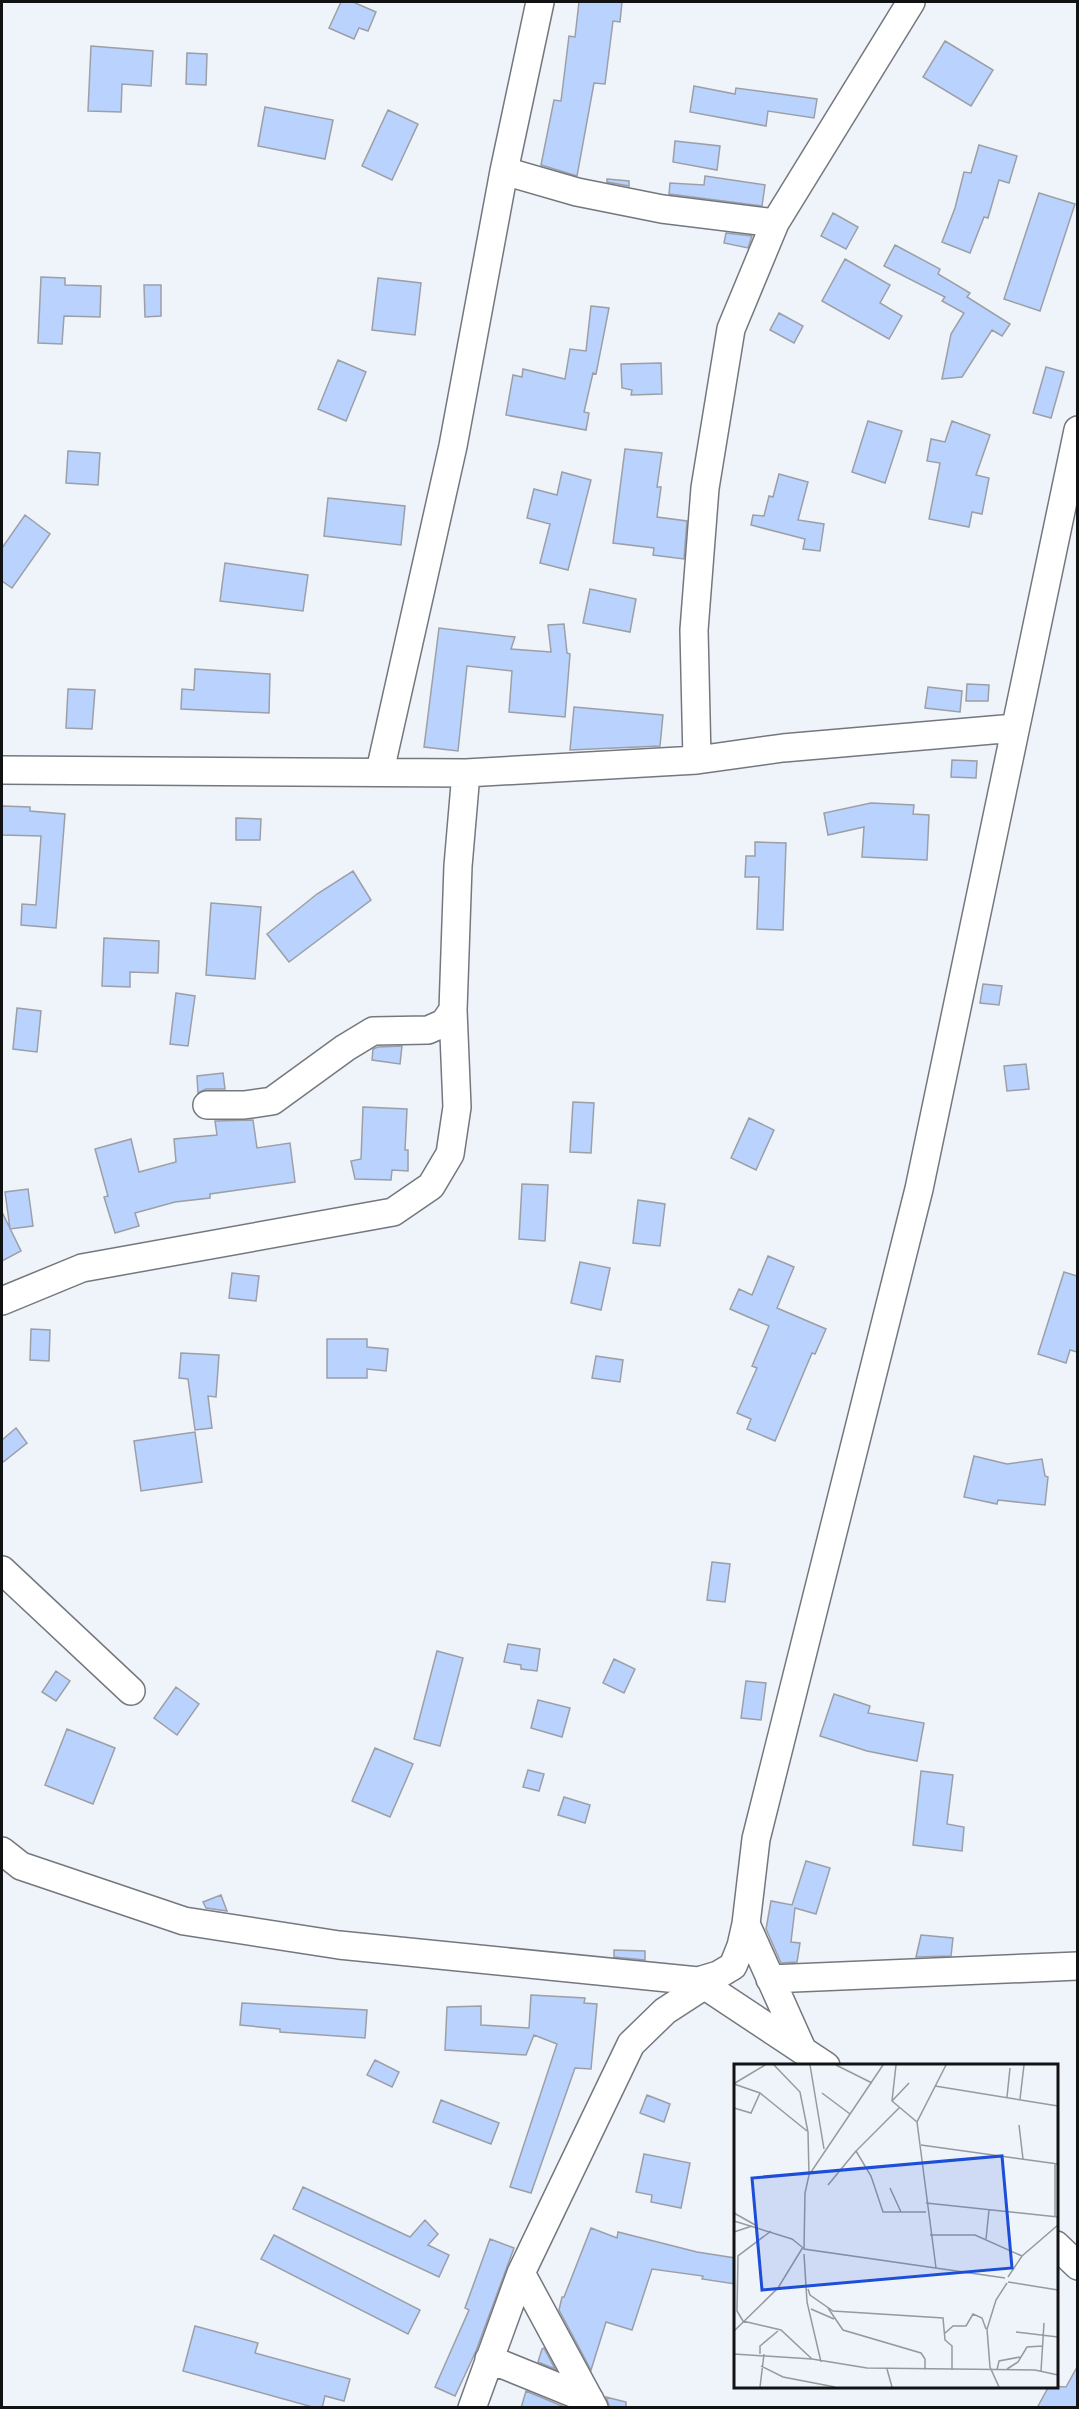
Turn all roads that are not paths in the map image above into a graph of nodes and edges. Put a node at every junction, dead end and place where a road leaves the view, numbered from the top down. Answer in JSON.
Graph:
{"nodes":[{"id":1,"x":540,"y":2,"type":"edge"},
{"id":2,"x":911,"y":2,"type":"edge"},
{"id":3,"x":504,"y":171,"type":"junction"},
{"id":4,"x":775,"y":223,"type":"junction"},
{"id":5,"x":1077,"y":430,"type":"edge"},
{"id":6,"x":1015,"y":728,"type":"junction"},
{"id":7,"x":697,"y":760,"type":"junction"},
{"id":8,"x":2,"y":770,"type":"edge"},
{"id":9,"x":380,"y":771,"type":"junction"},
{"id":10,"x":466,"y":772,"type":"junction"},
{"id":11,"x":453,"y":1010,"type":"junction"},
{"id":12,"x":207,"y":1105,"type":"dead end"},
{"id":13,"x":2,"y":1301,"type":"edge"},
{"id":14,"x":2,"y":1570,"type":"edge"},
{"id":15,"x":131,"y":1691,"type":"dead end"},
{"id":16,"x":8,"y":1861,"type":"edge"},
{"id":17,"x":746,"y":1924,"type":"junction"},
{"id":18,"x":1077,"y":1966,"type":"edge"},
{"id":19,"x":770,"y":1979,"type":"junction"},
{"id":20,"x":702,"y":1983,"type":"junction"},
{"id":21,"x":803,"y":2050,"type":"junction"},
{"id":22,"x":823,"y":2064,"type":"edge"},
{"id":23,"x":1058,"y":2247,"type":"edge"},
{"id":24,"x":1077,"y":2266,"type":"edge"},
{"id":25,"x":521,"y":2273,"type":"junction"},
{"id":26,"x":489,"y":2359,"type":"junction"},
{"id":27,"x":470,"y":2404,"type":"edge"},
{"id":28,"x":592,"y":2404,"type":"edge"}],
"edges":[{"from":1,"to":3,"type":"street"},
{"from":2,"to":4,"type":"street"},
{"from":3,"to":4,"type":"street"},
{"from":3,"to":9,"type":"street"},
{"from":4,"to":7,"type":"street"},
{"from":5,"to":6,"type":"street"},
{"from":6,"to":7,"type":"street"},
{"from":6,"to":17,"type":"street"},
{"from":7,"to":10,"type":"street"},
{"from":8,"to":9,"type":"street"},
{"from":9,"to":10,"type":"street"},
{"from":10,"to":11,"type":"street"},
{"from":11,"to":12,"type":"street"},
{"from":11,"to":13,"type":"street"},
{"from":14,"to":15,"type":"street"},
{"from":16,"to":20,"type":"street"},
{"from":17,"to":19,"type":"street"},
{"from":17,"to":20,"type":"street"},
{"from":18,"to":19,"type":"street"},
{"from":19,"to":21,"type":"street"},
{"from":20,"to":21,"type":"street"},
{"from":20,"to":25,"type":"street"},
{"from":21,"to":22,"type":"street"},
{"from":23,"to":24,"type":"street"},
{"from":25,"to":26,"type":"street"},
{"from":25,"to":28,"type":"street"},
{"from":26,"to":27,"type":"street"},
{"from":26,"to":28,"type":"street"}]}
